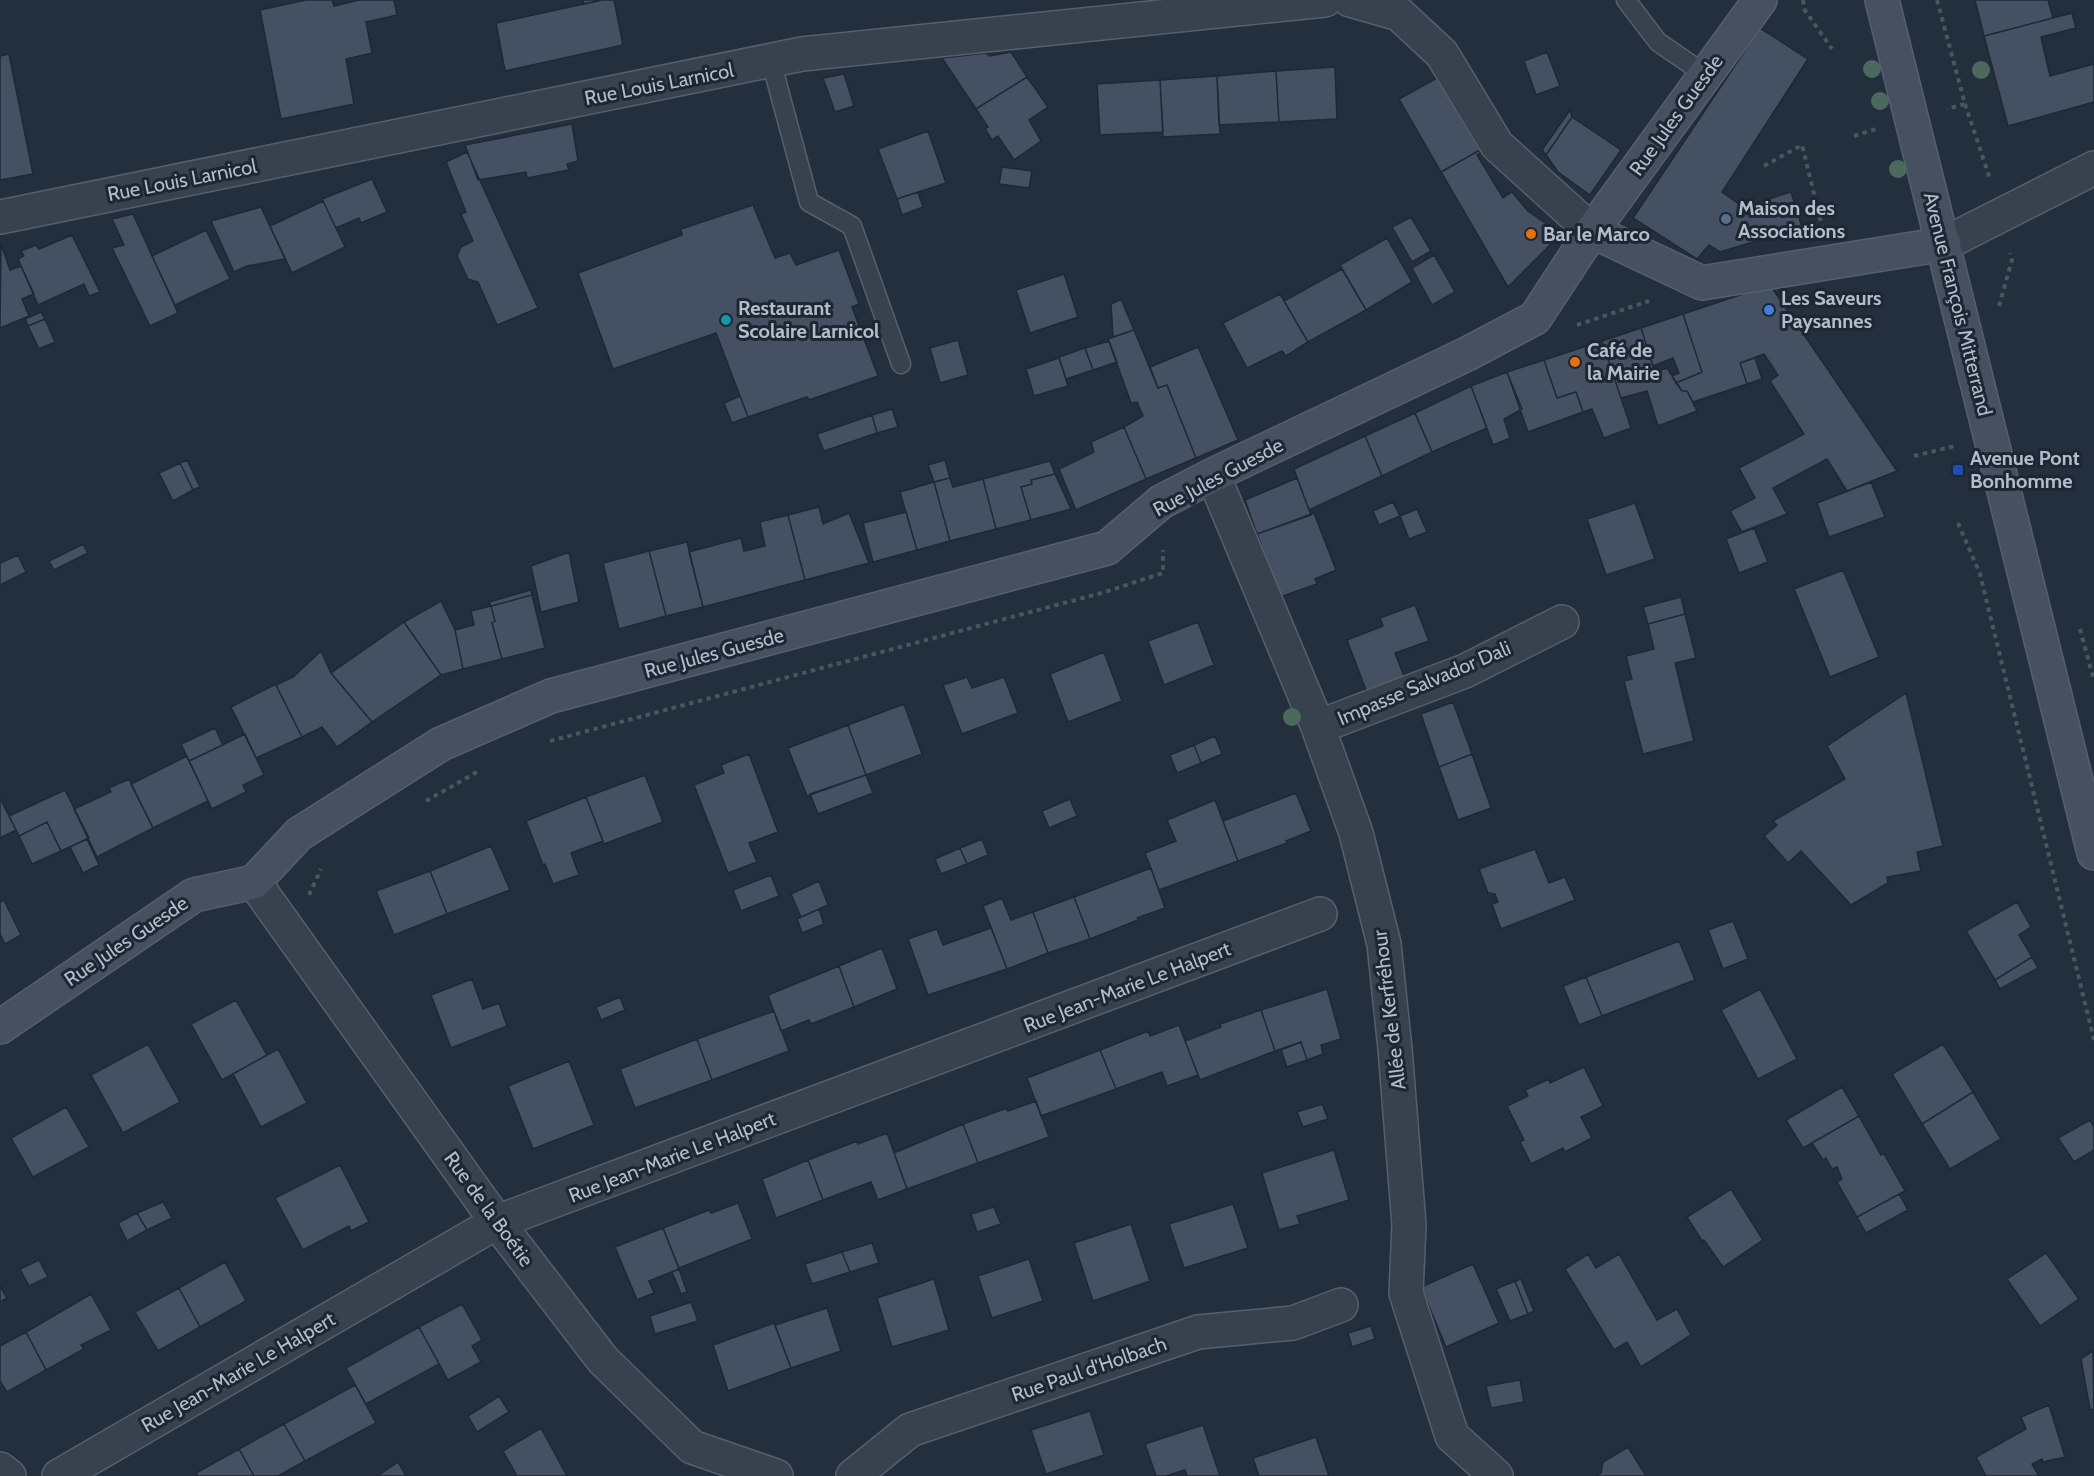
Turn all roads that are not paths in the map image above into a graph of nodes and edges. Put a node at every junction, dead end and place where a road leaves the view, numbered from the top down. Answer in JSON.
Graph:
{"nodes":[{"id":1,"x":1325,"y":0,"type":"edge"},
{"id":2,"x":1350,"y":0,"type":"edge"},
{"id":3,"x":1626,"y":0,"type":"edge"},
{"id":4,"x":1760,"y":0,"type":"edge"},
{"id":5,"x":1882,"y":0,"type":"edge"},
{"id":6,"x":771,"y":61,"type":"junction"},
{"id":7,"x":1706,"y":75,"type":"junction"},
{"id":8,"x":2094,"y":168,"type":"edge"},
{"id":9,"x":0,"y":217,"type":"edge"},
{"id":10,"x":1592,"y":231,"type":"junction"},
{"id":11,"x":1944,"y":244,"type":"junction"},
{"id":12,"x":901,"y":364,"type":"dead end"},
{"id":13,"x":1213,"y":476,"type":"junction"},
{"id":14,"x":1562,"y":622,"type":"dead end"},
{"id":15,"x":1318,"y":727,"type":"junction"},
{"id":16,"x":2094,"y":853,"type":"edge"},
{"id":17,"x":254,"y":882,"type":"junction"},
{"id":18,"x":1320,"y":914,"type":"dead end"},
{"id":19,"x":0,"y":1027,"type":"edge"},
{"id":20,"x":497,"y":1222,"type":"junction"},
{"id":21,"x":1341,"y":1305,"type":"dead end"},
{"id":22,"x":0,"y":1469,"type":"edge"},
{"id":23,"x":9,"y":1476,"type":"edge"},
{"id":24,"x":59,"y":1476,"type":"edge"},
{"id":25,"x":776,"y":1476,"type":"edge"},
{"id":26,"x":853,"y":1476,"type":"edge"},
{"id":27,"x":1496,"y":1476,"type":"edge"}],
"edges":[{"from":1,"to":6,"type":"street","name":"Rue Louis Larnicol"},
{"from":2,"to":10,"type":"street"},
{"from":3,"to":7,"type":"lane"},
{"from":4,"to":7,"type":"street","name":"Rue Jules Guesde"},
{"from":5,"to":11,"type":"street","name":"Avenue François Mitterrand"},
{"from":6,"to":9,"type":"street","name":"Rue Louis Larnicol"},
{"from":6,"to":12,"type":"lane"},
{"from":7,"to":10,"type":"street","name":"Rue Jules Guesde"},
{"from":8,"to":11,"type":"street"},
{"from":10,"to":11,"type":"street"},
{"from":10,"to":13,"type":"street","name":"Rue Jules Guesde"},
{"from":11,"to":16,"type":"street","name":"Avenue François Mitterrand"},
{"from":13,"to":15,"type":"street","name":"Allée de Kerfréhour"},
{"from":13,"to":17,"type":"street","name":"Rue Jules Guesde"},
{"from":14,"to":15,"type":"street","name":"Impasse Salvador Dali"},
{"from":15,"to":27,"type":"street","name":"Allée de Kerfréhour"},
{"from":17,"to":19,"type":"street","name":"Rue Jules Guesde"},
{"from":17,"to":20,"type":"street","name":"Rue de la Boétie"},
{"from":18,"to":20,"type":"street","name":"Rue Jean-Marie Le Halpert"},
{"from":20,"to":24,"type":"street","name":"Rue Jean-Marie Le Halpert"},
{"from":20,"to":25,"type":"street","name":"Rue de la Boétie"},
{"from":21,"to":26,"type":"street","name":"Rue Paul d'Holbach"},
{"from":22,"to":23,"type":"street"}]}
